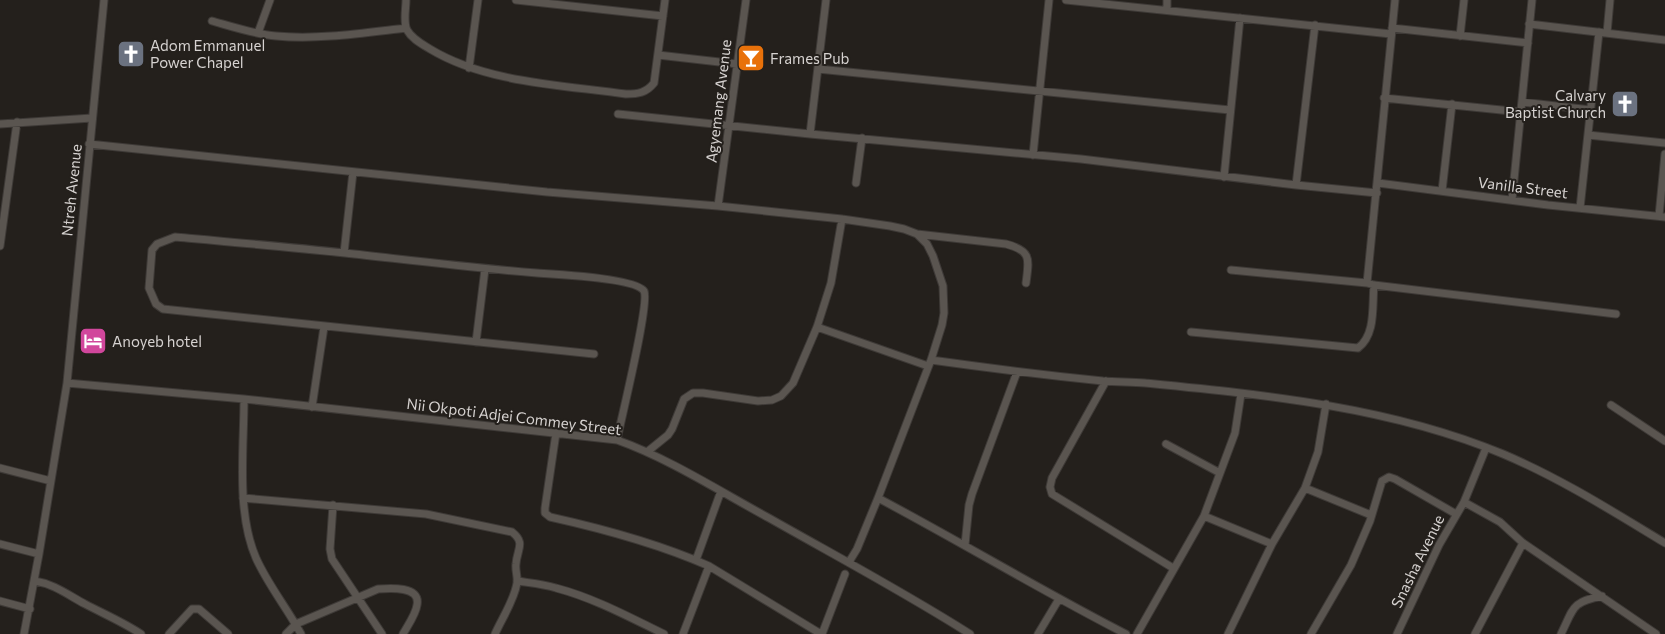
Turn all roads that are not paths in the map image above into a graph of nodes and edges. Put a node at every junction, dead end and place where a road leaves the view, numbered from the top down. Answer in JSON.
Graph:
{"nodes":[{"id":1,"x":104,"y":0,"type":"edge"},
{"id":2,"x":270,"y":0,"type":"edge"},
{"id":3,"x":406,"y":0,"type":"edge"},
{"id":4,"x":478,"y":0,"type":"edge"},
{"id":5,"x":516,"y":0,"type":"edge"},
{"id":6,"x":665,"y":0,"type":"edge"},
{"id":7,"x":746,"y":0,"type":"edge"},
{"id":8,"x":826,"y":0,"type":"edge"},
{"id":9,"x":1049,"y":0,"type":"edge"},
{"id":10,"x":1066,"y":0,"type":"edge"},
{"id":11,"x":1168,"y":0,"type":"edge"},
{"id":12,"x":1395,"y":0,"type":"edge"},
{"id":13,"x":1464,"y":0,"type":"edge"},
{"id":14,"x":1532,"y":0,"type":"edge"},
{"id":15,"x":1610,"y":0,"type":"edge"},
{"id":16,"x":1167,"y":10,"type":"junction"},
{"id":17,"x":663,"y":16,"type":"junction"},
{"id":18,"x":1240,"y":18,"type":"junction"},
{"id":19,"x":212,"y":21,"type":"dead end"},
{"id":20,"x":1529,"y":24,"type":"junction"},
{"id":21,"x":1315,"y":25,"type":"junction"},
{"id":22,"x":406,"y":28,"type":"junction"},
{"id":23,"x":1392,"y":31,"type":"junction"},
{"id":24,"x":258,"y":33,"type":"junction"},
{"id":25,"x":1603,"y":33,"type":"junction"},
{"id":26,"x":1460,"y":36,"type":"junction"},
{"id":27,"x":1665,"y":40,"type":"edge"},
{"id":28,"x":1528,"y":44,"type":"junction"},
{"id":29,"x":658,"y":55,"type":"junction"},
{"id":30,"x":737,"y":64,"type":"junction"},
{"id":31,"x":469,"y":68,"type":"junction"},
{"id":32,"x":818,"y":69,"type":"junction"},
{"id":33,"x":1040,"y":90,"type":"junction"},
{"id":34,"x":1384,"y":98,"type":"junction"},
{"id":35,"x":1522,"y":102,"type":"junction"},
{"id":36,"x":1452,"y":104,"type":"junction"},
{"id":37,"x":1230,"y":110,"type":"junction"},
{"id":38,"x":1591,"y":110,"type":"junction"},
{"id":39,"x":1521,"y":112,"type":"junction"},
{"id":40,"x":618,"y":114,"type":"dead end"},
{"id":41,"x":92,"y":118,"type":"junction"},
{"id":42,"x":17,"y":122,"type":"junction"},
{"id":43,"x":0,"y":124,"type":"edge"},
{"id":44,"x":730,"y":126,"type":"junction"},
{"id":45,"x":810,"y":134,"type":"junction"},
{"id":46,"x":1588,"y":135,"type":"junction"},
{"id":47,"x":862,"y":138,"type":"junction"},
{"id":48,"x":1665,"y":143,"type":"edge"},
{"id":49,"x":89,"y":144,"type":"junction"},
{"id":50,"x":1665,"y":154,"type":"edge"},
{"id":51,"x":1033,"y":155,"type":"junction"},
{"id":52,"x":353,"y":172,"type":"junction"},
{"id":53,"x":1224,"y":177,"type":"junction"},
{"id":54,"x":856,"y":183,"type":"dead end"},
{"id":55,"x":1378,"y":184,"type":"junction"},
{"id":56,"x":1296,"y":185,"type":"junction"},
{"id":57,"x":1442,"y":191,"type":"junction"},
{"id":58,"x":1376,"y":193,"type":"junction"},
{"id":59,"x":1512,"y":200,"type":"junction"},
{"id":60,"x":3,"y":202,"type":"edge"},
{"id":61,"x":718,"y":206,"type":"junction"},
{"id":62,"x":1580,"y":208,"type":"junction"},
{"id":63,"x":1662,"y":216,"type":"edge"},
{"id":64,"x":842,"y":219,"type":"junction"},
{"id":65,"x":917,"y":234,"type":"junction"},
{"id":66,"x":0,"y":246,"type":"edge"},
{"id":67,"x":344,"y":253,"type":"junction"},
{"id":68,"x":485,"y":269,"type":"junction"},
{"id":69,"x":1231,"y":270,"type":"dead end"},
{"id":70,"x":1026,"y":283,"type":"dead end"},
{"id":71,"x":1370,"y":284,"type":"junction"},
{"id":72,"x":1616,"y":314,"type":"dead end"},
{"id":73,"x":324,"y":327,"type":"junction"},
{"id":74,"x":817,"y":327,"type":"junction"},
{"id":75,"x":1191,"y":332,"type":"dead end"},
{"id":76,"x":476,"y":342,"type":"junction"},
{"id":77,"x":594,"y":354,"type":"dead end"},
{"id":78,"x":930,"y":363,"type":"junction"},
{"id":79,"x":1017,"y":372,"type":"junction"},
{"id":80,"x":1106,"y":381,"type":"junction"},
{"id":81,"x":67,"y":383,"type":"junction"},
{"id":82,"x":1241,"y":394,"type":"junction"},
{"id":83,"x":244,"y":399,"type":"junction"},
{"id":84,"x":1326,"y":404,"type":"junction"},
{"id":85,"x":1611,"y":405,"type":"dead end"},
{"id":86,"x":312,"y":407,"type":"junction"},
{"id":87,"x":556,"y":433,"type":"junction"},
{"id":88,"x":617,"y":440,"type":"junction"},
{"id":89,"x":1665,"y":441,"type":"edge"},
{"id":90,"x":1166,"y":444,"type":"dead end"},
{"id":91,"x":1486,"y":448,"type":"junction"},
{"id":92,"x":647,"y":452,"type":"junction"},
{"id":93,"x":0,"y":468,"type":"edge"},
{"id":94,"x":1220,"y":473,"type":"junction"},
{"id":95,"x":51,"y":481,"type":"junction"},
{"id":96,"x":1305,"y":488,"type":"junction"},
{"id":97,"x":721,"y":491,"type":"junction"},
{"id":98,"x":243,"y":498,"type":"junction"},
{"id":99,"x":878,"y":498,"type":"junction"},
{"id":100,"x":1464,"y":502,"type":"junction"},
{"id":101,"x":333,"y":504,"type":"junction"},
{"id":102,"x":1456,"y":514,"type":"junction"},
{"id":103,"x":1372,"y":515,"type":"junction"},
{"id":104,"x":1204,"y":516,"type":"junction"},
{"id":105,"x":1524,"y":543,"type":"junction"},
{"id":106,"x":1665,"y":543,"type":"edge"},
{"id":107,"x":0,"y":544,"type":"edge"},
{"id":108,"x":965,"y":544,"type":"junction"},
{"id":109,"x":1272,"y":544,"type":"junction"},
{"id":110,"x":39,"y":554,"type":"junction"},
{"id":111,"x":696,"y":560,"type":"junction"},
{"id":112,"x":849,"y":562,"type":"junction"},
{"id":113,"x":708,"y":566,"type":"junction"},
{"id":114,"x":1173,"y":568,"type":"junction"},
{"id":115,"x":846,"y":574,"type":"dead end"},
{"id":116,"x":35,"y":581,"type":"junction"},
{"id":117,"x":517,"y":581,"type":"junction"},
{"id":118,"x":1602,"y":596,"type":"junction"},
{"id":119,"x":358,"y":597,"type":"junction"},
{"id":120,"x":1059,"y":599,"type":"junction"},
{"id":121,"x":0,"y":601,"type":"edge"},
{"id":122,"x":30,"y":608,"type":"junction"},
{"id":123,"x":296,"y":624,"type":"junction"},
{"id":124,"x":24,"y":634,"type":"edge"},
{"id":125,"x":141,"y":634,"type":"edge"},
{"id":126,"x":169,"y":634,"type":"edge"},
{"id":127,"x":228,"y":634,"type":"edge"},
{"id":128,"x":286,"y":634,"type":"edge"},
{"id":129,"x":301,"y":634,"type":"edge"},
{"id":130,"x":382,"y":634,"type":"edge"},
{"id":131,"x":404,"y":634,"type":"edge"},
{"id":132,"x":495,"y":634,"type":"edge"},
{"id":133,"x":664,"y":634,"type":"edge"},
{"id":134,"x":683,"y":634,"type":"edge"},
{"id":135,"x":821,"y":634,"type":"edge"},
{"id":136,"x":970,"y":634,"type":"edge"},
{"id":137,"x":1038,"y":634,"type":"edge"},
{"id":138,"x":1126,"y":634,"type":"edge"},
{"id":139,"x":1137,"y":634,"type":"edge"},
{"id":140,"x":1228,"y":634,"type":"edge"},
{"id":141,"x":1311,"y":634,"type":"edge"},
{"id":142,"x":1397,"y":634,"type":"edge"},
{"id":143,"x":1475,"y":634,"type":"edge"},
{"id":144,"x":1561,"y":634,"type":"edge"},
{"id":145,"x":1656,"y":634,"type":"edge"}],
"edges":[{"from":1,"to":41,"type":"street","name":"Ntreh Avenue"},
{"from":2,"to":24,"type":"street"},
{"from":3,"to":22,"type":"street"},
{"from":4,"to":31,"type":"street"},
{"from":5,"to":17,"type":"street"},
{"from":6,"to":17,"type":"street"},
{"from":7,"to":30,"type":"street","name":"Agyemang Avenue"},
{"from":8,"to":32,"type":"street"},
{"from":9,"to":33,"type":"street"},
{"from":10,"to":16,"type":"street"},
{"from":11,"to":16,"type":"street"},
{"from":12,"to":23,"type":"street"},
{"from":13,"to":26,"type":"street"},
{"from":14,"to":20,"type":"street"},
{"from":15,"to":25,"type":"street"},
{"from":16,"to":18,"type":"street"},
{"from":17,"to":29,"type":"street"},
{"from":18,"to":21,"type":"street"},
{"from":18,"to":37,"type":"street"},
{"from":19,"to":24,"type":"street"},
{"from":20,"to":25,"type":"street"},
{"from":20,"to":28,"type":"street"},
{"from":21,"to":23,"type":"street"},
{"from":21,"to":56,"type":"street"},
{"from":22,"to":24,"type":"street"},
{"from":22,"to":31,"type":"street"},
{"from":23,"to":26,"type":"street"},
{"from":23,"to":34,"type":"street"},
{"from":25,"to":27,"type":"street"},
{"from":25,"to":38,"type":"street"},
{"from":26,"to":28,"type":"street"},
{"from":28,"to":35,"type":"street"},
{"from":29,"to":30,"type":"street"},
{"from":29,"to":31,"type":"street"},
{"from":30,"to":44,"type":"street","name":"Agyemang Avenue"},
{"from":32,"to":33,"type":"street"},
{"from":32,"to":45,"type":"street"},
{"from":33,"to":37,"type":"street"},
{"from":33,"to":51,"type":"street"},
{"from":34,"to":36,"type":"street"},
{"from":34,"to":55,"type":"street"},
{"from":35,"to":38,"type":"street"},
{"from":35,"to":39,"type":"street"},
{"from":36,"to":39,"type":"street"},
{"from":36,"to":57,"type":"street"},
{"from":37,"to":53,"type":"street"},
{"from":38,"to":46,"type":"street"},
{"from":39,"to":59,"type":"street"},
{"from":40,"to":44,"type":"street"},
{"from":41,"to":42,"type":"street"},
{"from":41,"to":49,"type":"street","name":"Ntreh Avenue"},
{"from":42,"to":43,"type":"street"},
{"from":42,"to":60,"type":"street"},
{"from":44,"to":45,"type":"street"},
{"from":44,"to":61,"type":"street","name":"Agyemang Avenue"},
{"from":45,"to":47,"type":"street"},
{"from":46,"to":48,"type":"street"},
{"from":46,"to":62,"type":"street"},
{"from":47,"to":51,"type":"street"},
{"from":47,"to":54,"type":"street"},
{"from":49,"to":52,"type":"street"},
{"from":49,"to":81,"type":"street","name":"Ntreh Avenue"},
{"from":50,"to":63,"type":"street"},
{"from":51,"to":53,"type":"street"},
{"from":52,"to":61,"type":"street"},
{"from":52,"to":67,"type":"street"},
{"from":53,"to":56,"type":"street"},
{"from":55,"to":57,"type":"street","name":"Vanilla Street"},
{"from":55,"to":58,"type":"street"},
{"from":56,"to":58,"type":"street"},
{"from":57,"to":59,"type":"street","name":"Vanilla Street"},
{"from":58,"to":71,"type":"street"},
{"from":59,"to":62,"type":"street","name":"Vanilla Street"},
{"from":60,"to":66,"type":"street"},
{"from":61,"to":64,"type":"street"},
{"from":62,"to":63,"type":"street","name":"Vanilla Street"},
{"from":64,"to":65,"type":"street"},
{"from":64,"to":74,"type":"street"},
{"from":65,"to":70,"type":"street"},
{"from":65,"to":78,"type":"street"},
{"from":67,"to":68,"type":"street"},
{"from":67,"to":73,"type":"street"},
{"from":68,"to":76,"type":"street"},
{"from":68,"to":88,"type":"street"},
{"from":69,"to":71,"type":"street"},
{"from":71,"to":72,"type":"street"},
{"from":71,"to":75,"type":"street"},
{"from":73,"to":76,"type":"street"},
{"from":73,"to":86,"type":"street"},
{"from":74,"to":78,"type":"street"},
{"from":74,"to":92,"type":"street"},
{"from":76,"to":77,"type":"street"},
{"from":78,"to":79,"type":"street"},
{"from":78,"to":99,"type":"street"},
{"from":79,"to":80,"type":"street"},
{"from":79,"to":108,"type":"street"},
{"from":80,"to":82,"type":"street"},
{"from":80,"to":114,"type":"street"},
{"from":81,"to":83,"type":"street","name":"Nii Okpoti Adjei Commey Street"},
{"from":81,"to":95,"type":"street","name":"Ntreh Avenue"},
{"from":82,"to":84,"type":"street"},
{"from":82,"to":94,"type":"street"},
{"from":83,"to":86,"type":"street","name":"Nii Okpoti Adjei Commey Street"},
{"from":83,"to":98,"type":"street"},
{"from":84,"to":91,"type":"street"},
{"from":84,"to":96,"type":"street"},
{"from":85,"to":89,"type":"street"},
{"from":86,"to":87,"type":"street","name":"Nii Okpoti Adjei Commey Street"},
{"from":87,"to":88,"type":"street","name":"Nii Okpoti Adjei Commey Street"},
{"from":87,"to":111,"type":"street"},
{"from":88,"to":92,"type":"street","name":"Nii Okpoti Adjei Commey Street"},
{"from":90,"to":94,"type":"street"},
{"from":91,"to":100,"type":"street","name":"Snasha Avenue"},
{"from":91,"to":106,"type":"street"},
{"from":92,"to":97,"type":"street","name":"Nii Okpoti Adjei Commey Street"},
{"from":93,"to":95,"type":"street"},
{"from":94,"to":104,"type":"street"},
{"from":95,"to":110,"type":"street","name":"Ntreh Avenue"},
{"from":96,"to":103,"type":"street"},
{"from":96,"to":109,"type":"street"},
{"from":97,"to":111,"type":"street"},
{"from":97,"to":112,"type":"street","name":"Nii Okpoti Adjei Commey Street"},
{"from":98,"to":101,"type":"street"},
{"from":98,"to":123,"type":"street"},
{"from":99,"to":108,"type":"street"},
{"from":99,"to":112,"type":"street"},
{"from":100,"to":102,"type":"street","name":"Snasha Avenue"},
{"from":100,"to":105,"type":"street"},
{"from":101,"to":117,"type":"street"},
{"from":101,"to":119,"type":"street"},
{"from":102,"to":103,"type":"street"},
{"from":102,"to":142,"type":"street","name":"Snasha Avenue"},
{"from":103,"to":141,"type":"street"},
{"from":104,"to":109,"type":"street"},
{"from":104,"to":114,"type":"street"},
{"from":105,"to":118,"type":"street"},
{"from":105,"to":143,"type":"street"},
{"from":107,"to":110,"type":"street"},
{"from":108,"to":120,"type":"street"},
{"from":109,"to":140,"type":"street"},
{"from":110,"to":116,"type":"street","name":"Ntreh Avenue"},
{"from":111,"to":113,"type":"street"},
{"from":112,"to":136,"type":"street","name":"Nii Okpoti Adjei Commey Street"},
{"from":113,"to":134,"type":"street"},
{"from":113,"to":135,"type":"street"},
{"from":114,"to":139,"type":"street"},
{"from":115,"to":135,"type":"street"},
{"from":116,"to":122,"type":"street","name":"Ntreh Avenue"},
{"from":116,"to":125,"type":"street"},
{"from":117,"to":132,"type":"street"},
{"from":117,"to":133,"type":"street"},
{"from":118,"to":144,"type":"street"},
{"from":118,"to":145,"type":"street"},
{"from":119,"to":123,"type":"street"},
{"from":119,"to":130,"type":"street"},
{"from":119,"to":131,"type":"street"},
{"from":120,"to":137,"type":"street"},
{"from":120,"to":138,"type":"street"},
{"from":121,"to":122,"type":"street"},
{"from":122,"to":124,"type":"street","name":"Ntreh Avenue"},
{"from":123,"to":128,"type":"street"},
{"from":123,"to":129,"type":"street"},
{"from":126,"to":127,"type":"street"}]}
